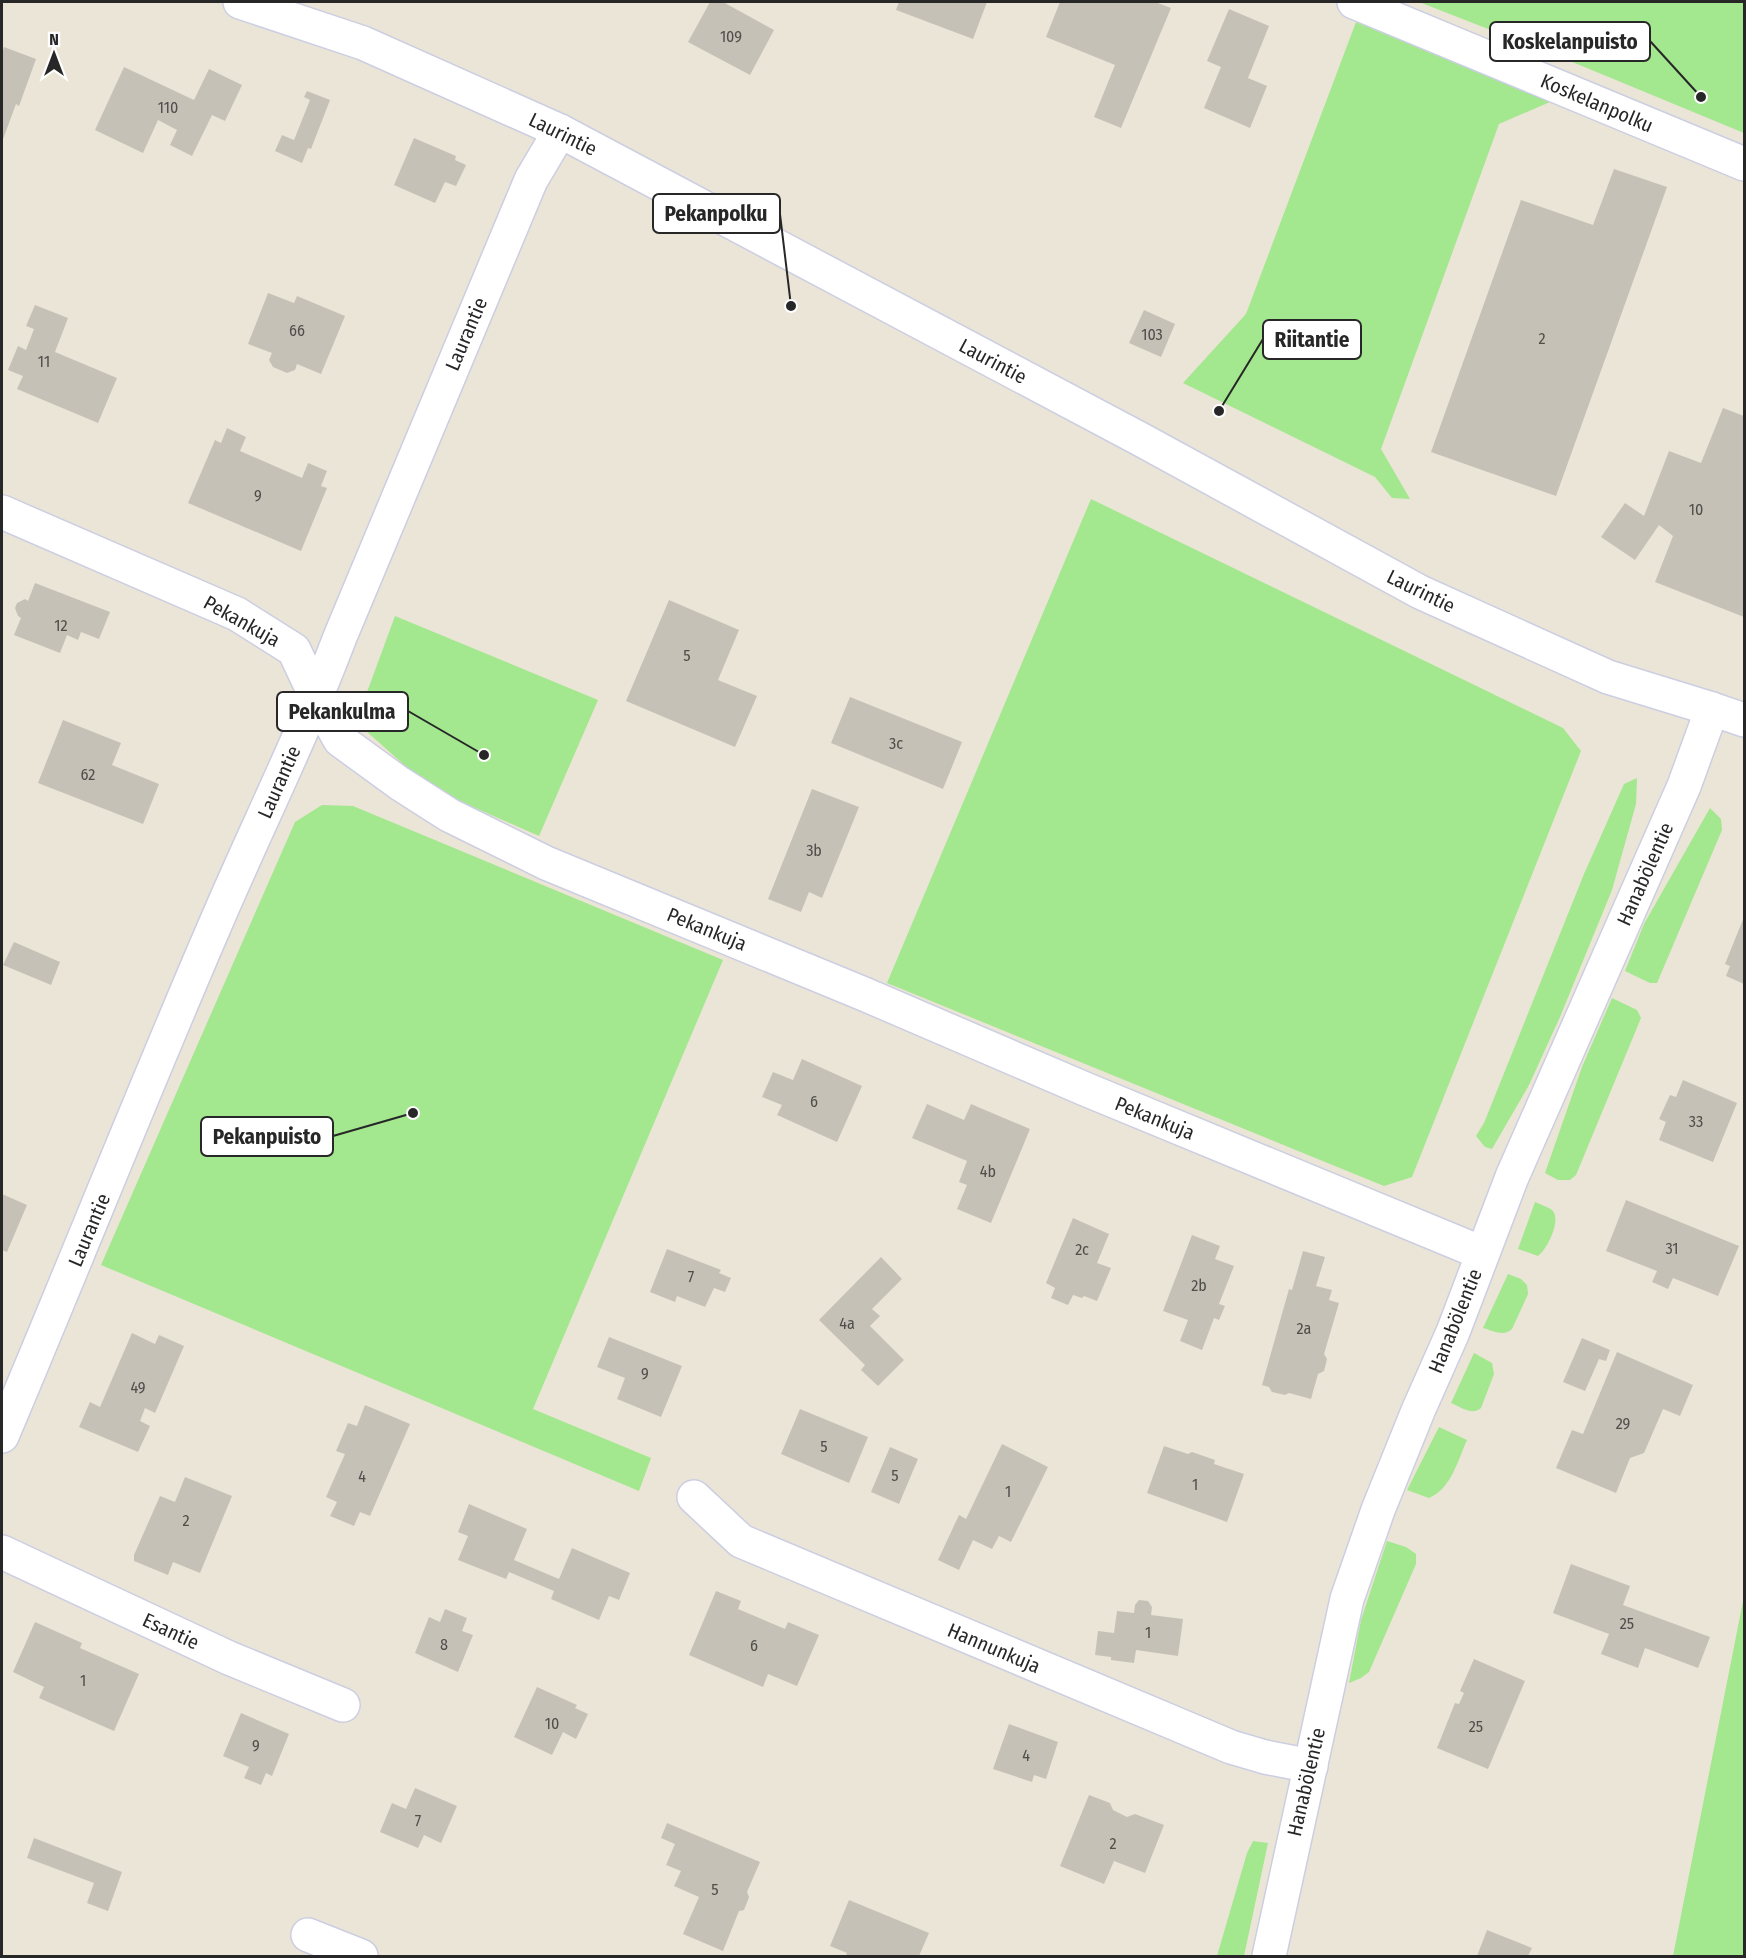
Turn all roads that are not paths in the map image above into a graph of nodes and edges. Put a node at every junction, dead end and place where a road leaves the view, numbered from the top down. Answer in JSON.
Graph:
{"nodes":[{"id":1,"x":240,"y":2,"type":"edge"},
{"id":2,"x":1354,"y":2,"type":"edge"},
{"id":3,"x":560,"y":131,"type":"junction"},
{"id":4,"x":1744,"y":164,"type":"edge"},
{"id":5,"x":2,"y":512,"type":"edge"},
{"id":6,"x":317,"y":699,"type":"junction"},
{"id":7,"x":1712,"y":709,"type":"junction"},
{"id":8,"x":1744,"y":720,"type":"edge"},
{"id":9,"x":1482,"y":1253,"type":"junction"},
{"id":10,"x":2,"y":1436,"type":"edge"},
{"id":11,"x":694,"y":1497,"type":"dead end"},
{"id":12,"x":2,"y":1552,"type":"edge"},
{"id":13,"x":343,"y":1705,"type":"dead end"},
{"id":14,"x":1311,"y":1766,"type":"junction"},
{"id":15,"x":308,"y":1935,"type":"dead end"},
{"id":16,"x":361,"y":1956,"type":"edge"},
{"id":17,"x":1269,"y":1956,"type":"edge"}],
"edges":[{"from":1,"to":3,"type":"street","name":"Laurintie"},
{"from":2,"to":4,"type":"street","name":"Koskelanpolku"},
{"from":3,"to":6,"type":"street","name":"Laurantie"},
{"from":3,"to":7,"type":"street","name":"Laurintie"},
{"from":5,"to":6,"type":"street","name":"Pekankuja"},
{"from":6,"to":9,"type":"street","name":"Pekankuja"},
{"from":6,"to":10,"type":"street","name":"Laurantie"},
{"from":7,"to":8,"type":"street","name":"Laurintie"},
{"from":7,"to":9,"type":"street","name":"Hanabölentie"},
{"from":9,"to":14,"type":"street","name":"Hanabölentie"},
{"from":11,"to":14,"type":"street","name":"Hannunkuja"},
{"from":12,"to":13,"type":"street","name":"Esantie"},
{"from":14,"to":17,"type":"street","name":"Hanabölentie"},
{"from":15,"to":16,"type":"street"}]}
